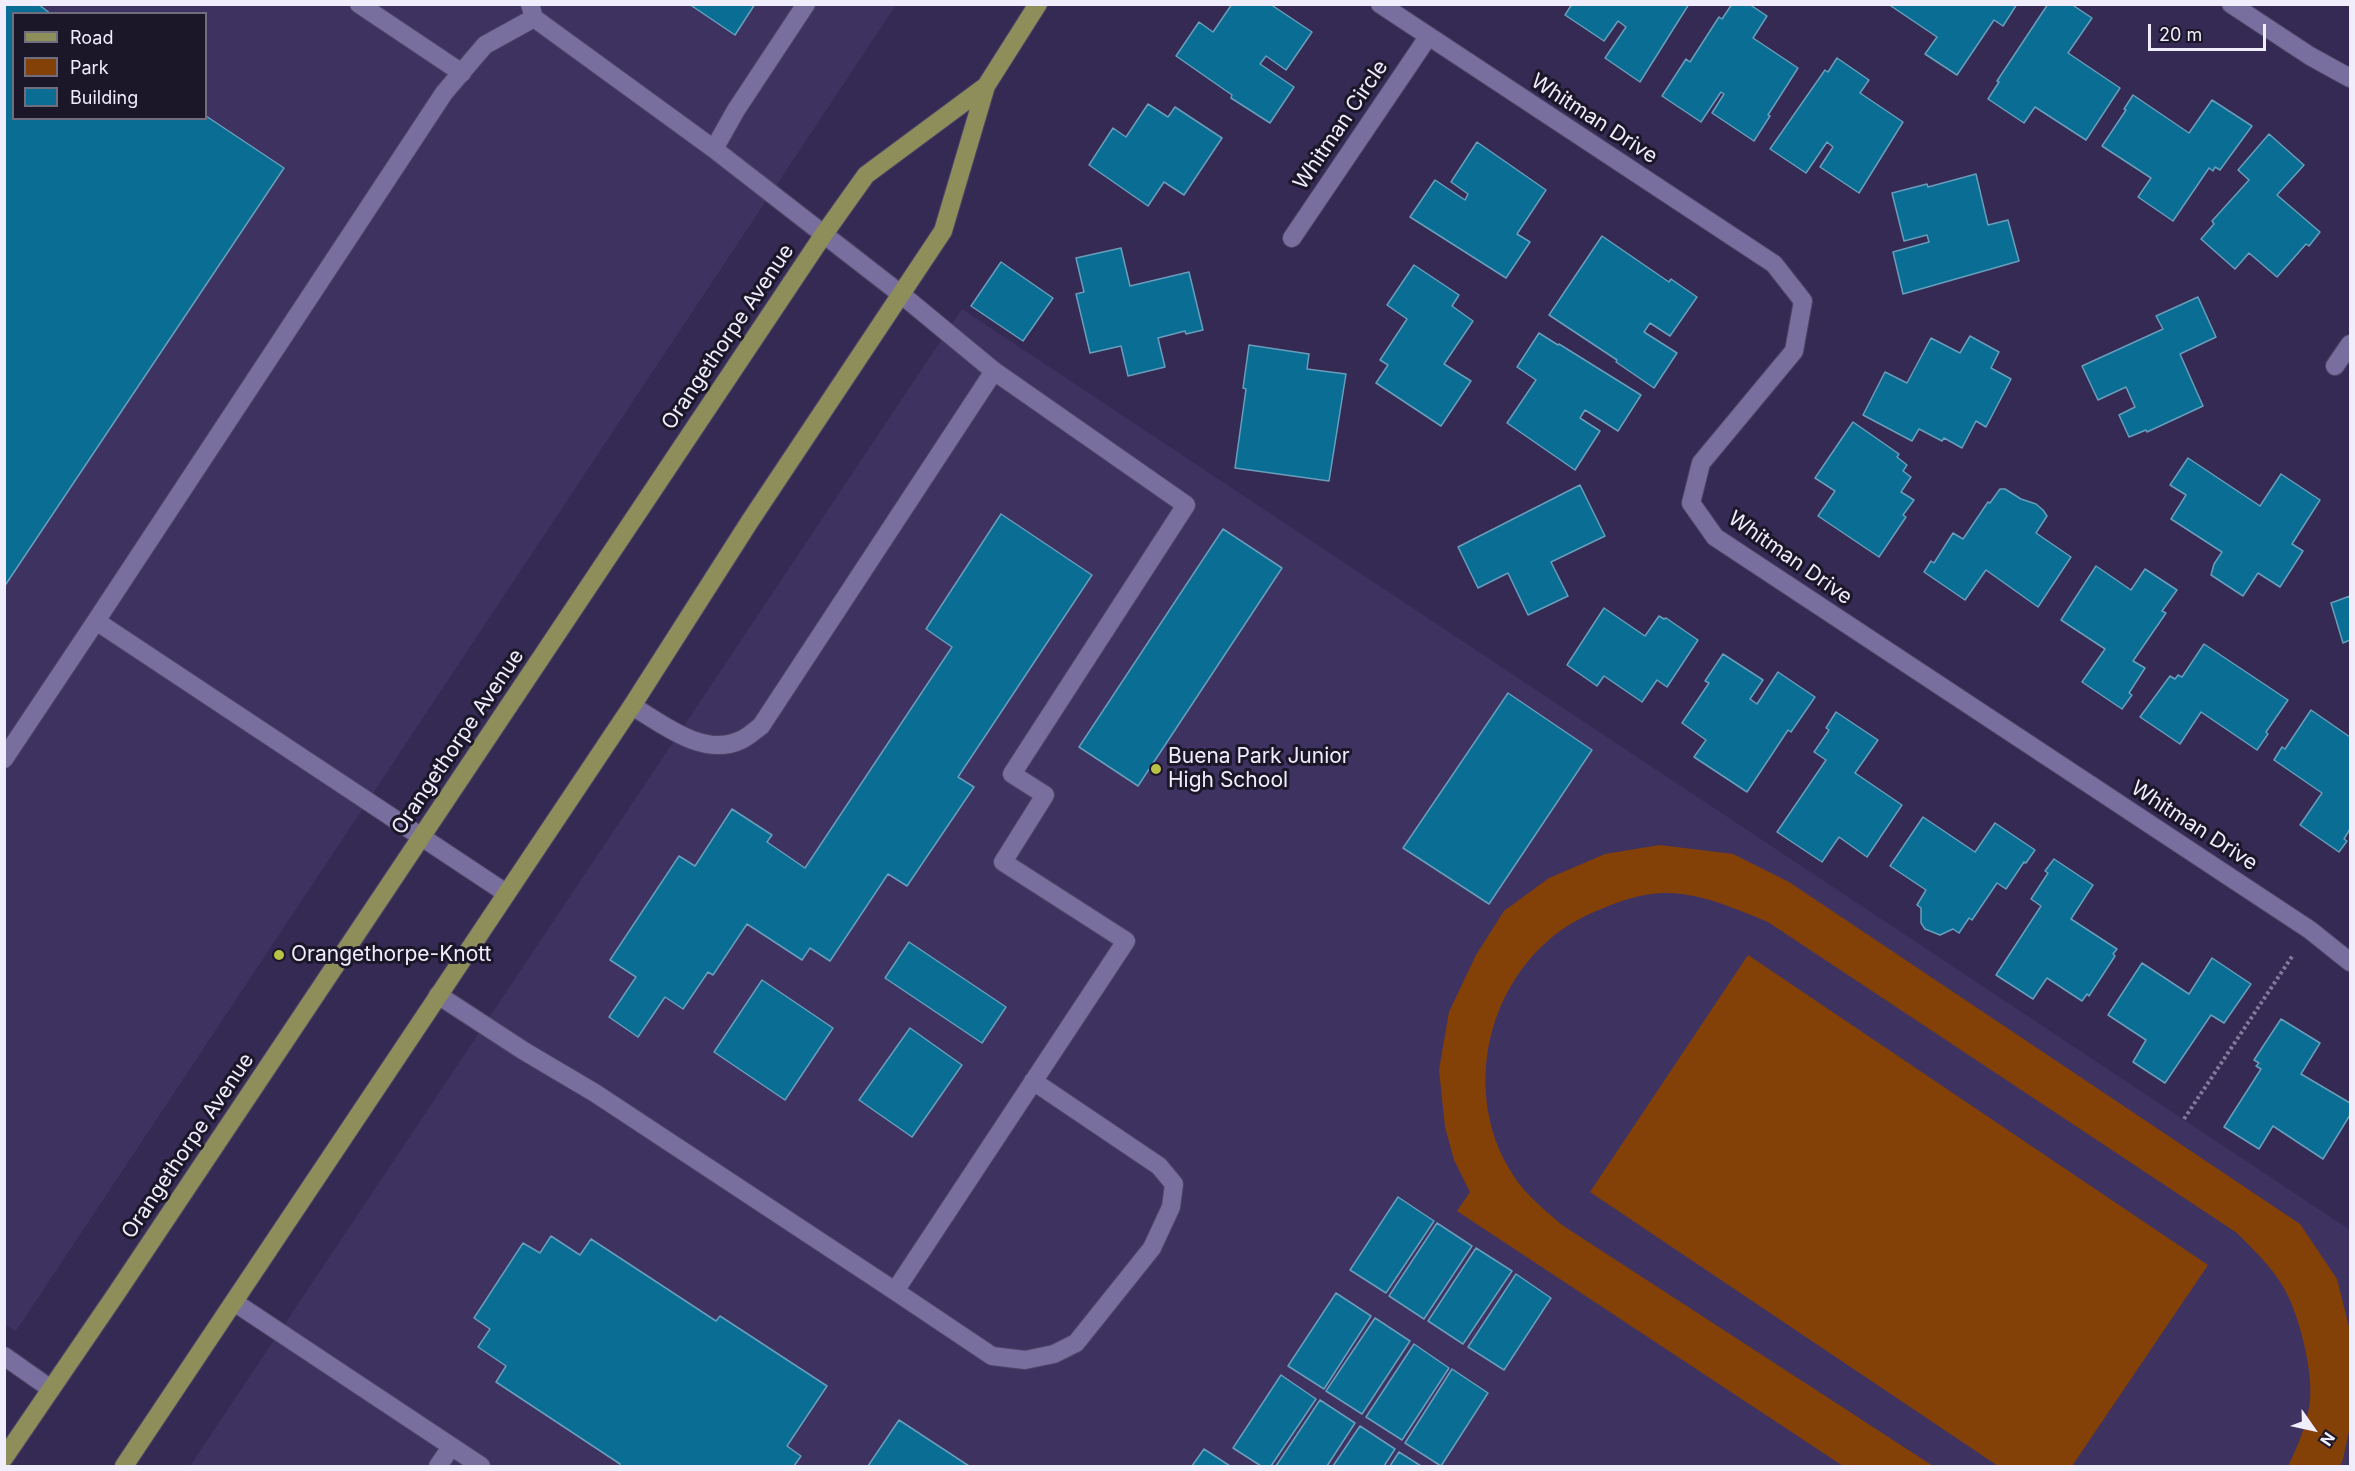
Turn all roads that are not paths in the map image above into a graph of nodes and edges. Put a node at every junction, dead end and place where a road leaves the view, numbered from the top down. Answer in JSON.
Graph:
{"nodes":[{"id":1,"x":359,"y":4,"type":"edge"},
{"id":2,"x":806,"y":4,"type":"edge"},
{"id":3,"x":1038,"y":4,"type":"edge"},
{"id":4,"x":1380,"y":4,"type":"edge"},
{"id":5,"x":2231,"y":4,"type":"edge"},
{"id":6,"x":532,"y":11,"type":"edge"},
{"id":7,"x":1428,"y":37,"type":"junction"},
{"id":8,"x":462,"y":73,"type":"junction"},
{"id":9,"x":2350,"y":78,"type":"edge"},
{"id":10,"x":986,"y":86,"type":"junction"},
{"id":11,"x":714,"y":149,"type":"junction"},
{"id":12,"x":824,"y":234,"type":"junction"},
{"id":13,"x":1292,"y":238,"type":"dead end"},
{"id":14,"x":902,"y":295,"type":"junction"},
{"id":15,"x":2350,"y":344,"type":"edge"},
{"id":16,"x":2335,"y":366,"type":"dead end"},
{"id":17,"x":994,"y":371,"type":"junction"},
{"id":18,"x":96,"y":621,"type":"junction"},
{"id":19,"x":632,"y":705,"type":"junction"},
{"id":20,"x":4,"y":759,"type":"edge"},
{"id":21,"x":422,"y":836,"type":"junction"},
{"id":22,"x":506,"y":893,"type":"junction"},
{"id":23,"x":2350,"y":962,"type":"edge"},
{"id":24,"x":438,"y":995,"type":"junction"},
{"id":25,"x":1033,"y":1081,"type":"junction"},
{"id":26,"x":896,"y":1291,"type":"junction"},
{"id":27,"x":234,"y":1302,"type":"junction"},
{"id":28,"x":4,"y":1356,"type":"edge"},
{"id":29,"x":51,"y":1389,"type":"junction"},
{"id":30,"x":451,"y":1447,"type":"junction"},
{"id":31,"x":4,"y":1458,"type":"edge"},
{"id":32,"x":124,"y":1467,"type":"edge"},
{"id":33,"x":438,"y":1467,"type":"edge"},
{"id":34,"x":481,"y":1467,"type":"edge"}],
"edges":[{"from":1,"to":8,"type":"street"},
{"from":2,"to":11,"type":"street"},
{"from":3,"to":10,"type":"main road","name":"Orangethorpe Avenue"},
{"from":4,"to":7,"type":"street","name":"Whitman Drive"},
{"from":5,"to":9,"type":"street"},
{"from":6,"to":8,"type":"street"},
{"from":6,"to":11,"type":"street"},
{"from":7,"to":13,"type":"street","name":"Whitman Circle"},
{"from":7,"to":23,"type":"street","name":"Whitman Drive"},
{"from":8,"to":18,"type":"street"},
{"from":10,"to":12,"type":"main road","name":"Orangethorpe Avenue"},
{"from":10,"to":14,"type":"main road","name":"Orangethorpe Avenue"},
{"from":11,"to":12,"type":"street"},
{"from":12,"to":14,"type":"street"},
{"from":12,"to":21,"type":"main road","name":"Orangethorpe Avenue"},
{"from":14,"to":17,"type":"street"},
{"from":14,"to":19,"type":"main road","name":"Orangethorpe Avenue"},
{"from":15,"to":16,"type":"street"},
{"from":17,"to":19,"type":"street"},
{"from":17,"to":25,"type":"street"},
{"from":18,"to":20,"type":"street"},
{"from":18,"to":21,"type":"street"},
{"from":19,"to":22,"type":"main road","name":"Orangethorpe Avenue"},
{"from":21,"to":22,"type":"street"},
{"from":21,"to":29,"type":"main road","name":"Orangethorpe Avenue"},
{"from":22,"to":24,"type":"main road","name":"Orangethorpe Avenue"},
{"from":24,"to":26,"type":"street"},
{"from":24,"to":27,"type":"main road","name":"Orangethorpe Avenue"},
{"from":25,"to":26,"type":"street"},
{"from":25,"to":26,"type":"street"},
{"from":27,"to":30,"type":"street"},
{"from":27,"to":32,"type":"main road","name":"Orangethorpe Avenue"},
{"from":28,"to":29,"type":"street"},
{"from":29,"to":31,"type":"main road","name":"Orangethorpe Avenue"},
{"from":30,"to":33,"type":"street"},
{"from":30,"to":34,"type":"street"}]}
